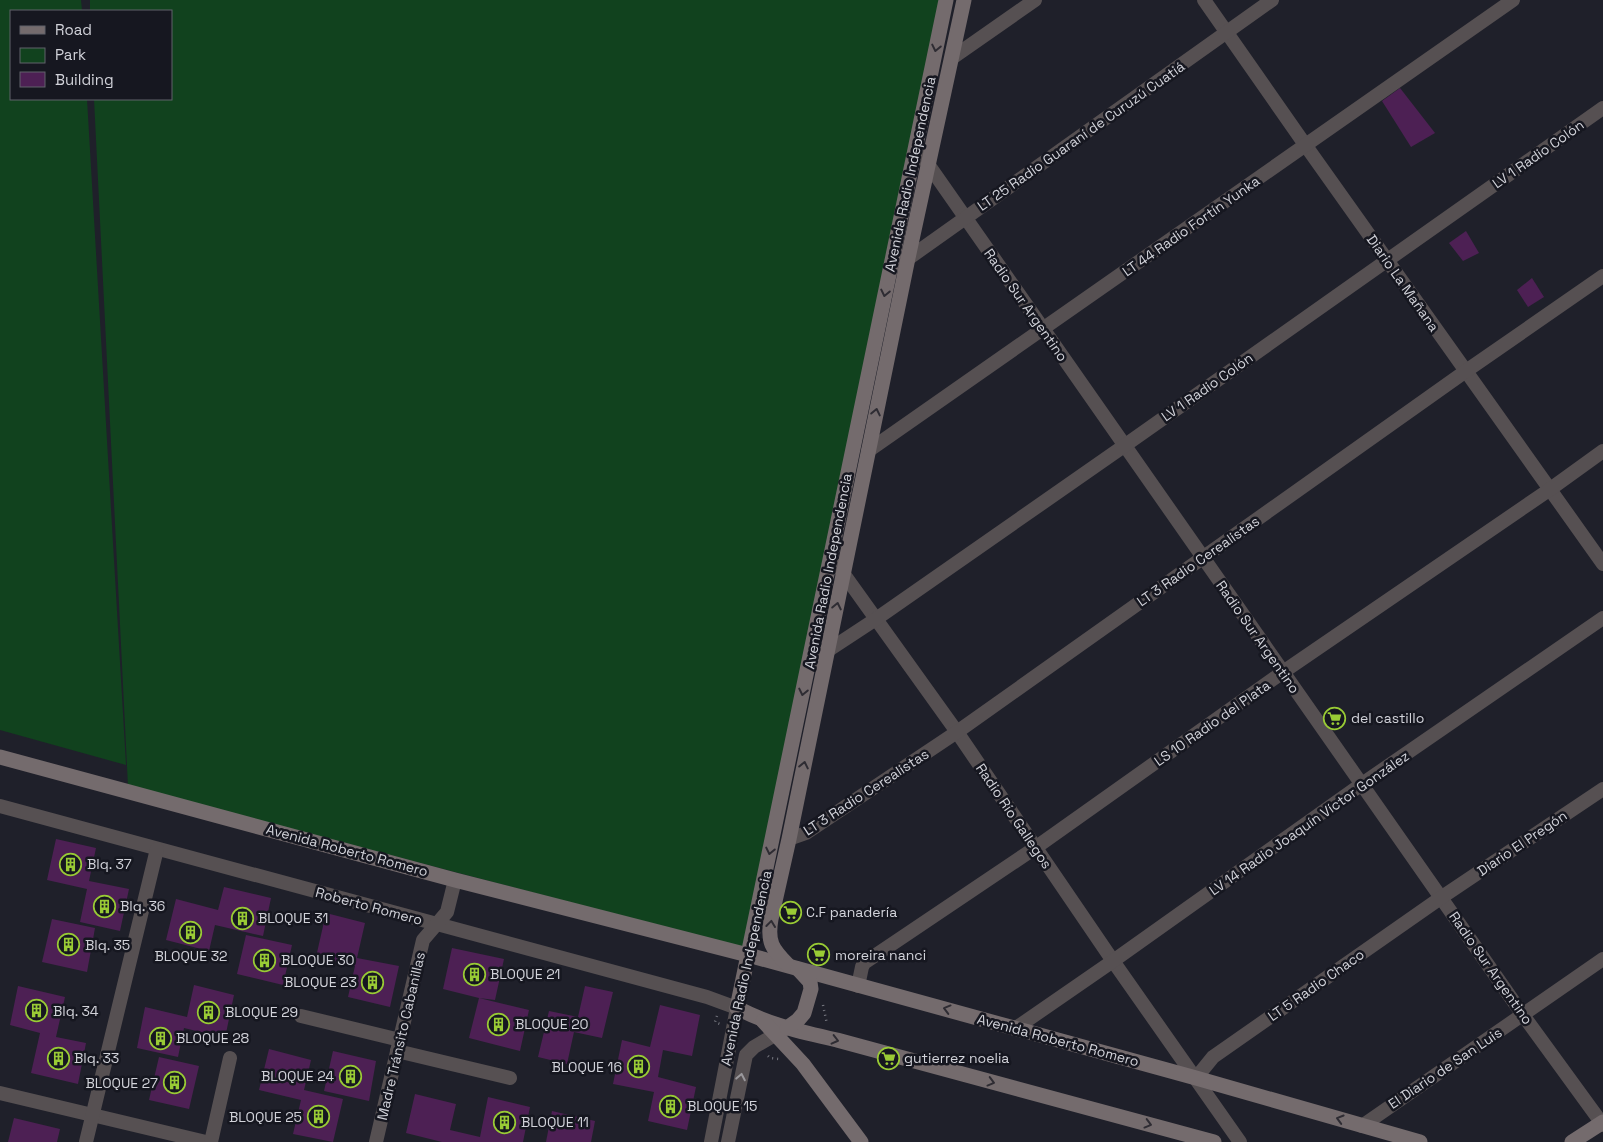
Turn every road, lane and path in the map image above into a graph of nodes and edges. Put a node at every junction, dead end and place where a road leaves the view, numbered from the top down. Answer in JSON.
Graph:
{"nodes":[{"id":1,"x":946,"y":0,"type":"edge"},
{"id":2,"x":964,"y":0,"type":"edge"},
{"id":3,"x":1035,"y":0,"type":"edge"},
{"id":4,"x":1204,"y":0,"type":"edge"},
{"id":5,"x":1272,"y":0,"type":"edge"},
{"id":6,"x":1512,"y":0,"type":"edge"},
{"id":7,"x":1226,"y":32,"type":"junction"},
{"id":8,"x":952,"y":58,"type":"junction"},
{"id":9,"x":1603,"y":108,"type":"edge"},
{"id":10,"x":1306,"y":146,"type":"junction"},
{"id":11,"x":916,"y":147,"type":"junction"},
{"id":12,"x":928,"y":164,"type":"junction"},
{"id":13,"x":965,"y":218,"type":"junction"},
{"id":14,"x":908,"y":258,"type":"junction"},
{"id":15,"x":1386,"y":260,"type":"junction"},
{"id":16,"x":890,"y":272,"type":"junction"},
{"id":17,"x":1603,"y":276,"type":"edge"},
{"id":18,"x":1043,"y":330,"type":"junction"},
{"id":19,"x":1466,"y":371,"type":"junction"},
{"id":20,"x":1124,"y":446,"type":"junction"},
{"id":21,"x":1603,"y":451,"type":"edge"},
{"id":22,"x":868,"y":452,"type":"junction"},
{"id":23,"x":1549,"y":490,"type":"junction"},
{"id":24,"x":831,"y":555,"type":"junction"},
{"id":25,"x":1203,"y":558,"type":"junction"},
{"id":26,"x":1603,"y":564,"type":"edge"},
{"id":27,"x":844,"y":574,"type":"junction"},
{"id":28,"x":1603,"y":618,"type":"edge"},
{"id":29,"x":876,"y":619,"type":"junction"},
{"id":30,"x":827,"y":652,"type":"junction"},
{"id":31,"x":809,"y":663,"type":"junction"},
{"id":32,"x":1283,"y":672,"type":"junction"},
{"id":33,"x":957,"y":732,"type":"junction"},
{"id":34,"x":0,"y":757,"type":"edge"},
{"id":35,"x":1362,"y":784,"type":"junction"},
{"id":36,"x":1603,"y":789,"type":"edge"},
{"id":37,"x":0,"y":806,"type":"edge"},
{"id":38,"x":789,"y":839,"type":"junction"},
{"id":39,"x":1035,"y":848,"type":"junction"},
{"id":40,"x":157,"y":849,"type":"junction"},
{"id":41,"x":455,"y":880,"type":"junction"},
{"id":42,"x":1442,"y":898,"type":"junction"},
{"id":43,"x":436,"y":924,"type":"junction"},
{"id":44,"x":696,"y":941,"type":"junction"},
{"id":45,"x":748,"y":955,"type":"junction"},
{"id":46,"x":1603,"y":959,"type":"edge"},
{"id":47,"x":1113,"y":961,"type":"junction"},
{"id":48,"x":794,"y":967,"type":"junction"},
{"id":49,"x":742,"y":982,"type":"junction"},
{"id":50,"x":858,"y":986,"type":"junction"},
{"id":51,"x":737,"y":1008,"type":"junction"},
{"id":52,"x":1523,"y":1015,"type":"junction"},
{"id":53,"x":301,"y":1016,"type":"dead end"},
{"id":54,"x":1016,"y":1028,"type":"junction"},
{"id":55,"x":788,"y":1031,"type":"junction"},
{"id":56,"x":399,"y":1045,"type":"junction"},
{"id":57,"x":230,"y":1058,"type":"dead end"},
{"id":58,"x":803,"y":1064,"type":"junction"},
{"id":59,"x":510,"y":1078,"type":"dead end"},
{"id":60,"x":1196,"y":1078,"type":"junction"},
{"id":61,"x":0,"y":1092,"type":"edge"},
{"id":62,"x":92,"y":1114,"type":"junction"},
{"id":63,"x":1602,"y":1123,"type":"edge"},
{"id":64,"x":1362,"y":1126,"type":"junction"},
{"id":65,"x":858,"y":1141,"type":"edge"},
{"id":66,"x":86,"y":1142,"type":"edge"},
{"id":67,"x":206,"y":1142,"type":"edge"},
{"id":68,"x":211,"y":1142,"type":"edge"},
{"id":69,"x":376,"y":1142,"type":"edge"},
{"id":70,"x":711,"y":1142,"type":"edge"},
{"id":71,"x":728,"y":1142,"type":"edge"},
{"id":72,"x":1214,"y":1142,"type":"edge"},
{"id":73,"x":1240,"y":1142,"type":"edge"},
{"id":74,"x":1420,"y":1142,"type":"edge"},
{"id":75,"x":1572,"y":1142,"type":"edge"}],
"edges":[{"from":1,"to":11,"type":"main road","name":"Avenida Radio Independencia","one_way":true},
{"from":2,"to":8,"type":"main road","name":"Avenida Radio Independencia"},
{"from":3,"to":8,"type":"street"},
{"from":4,"to":7,"type":"street","name":"Diario La Mañana"},
{"from":5,"to":7,"type":"street","name":"LT 25 Radio Guaraní de Curuzú Cuatiá"},
{"from":6,"to":10,"type":"street","name":"LT 44 Radio Fortín Yunka"},
{"from":7,"to":10,"type":"street","name":"Diario La Mañana"},
{"from":7,"to":13,"type":"street","name":"LT 25 Radio Guaraní de Curuzú Cuatiá"},
{"from":8,"to":12,"type":"main road","name":"Avenida Radio Independencia"},
{"from":9,"to":15,"type":"street","name":"LV 1 Radio Colón"},
{"from":10,"to":15,"type":"street","name":"Diario La Mañana"},
{"from":10,"to":18,"type":"street","name":"LT 44 Radio Fortín Yunka"},
{"from":11,"to":12,"type":"street","name":"Radio Sur Argentino"},
{"from":11,"to":16,"type":"main road","name":"Avenida Radio Independencia"},
{"from":12,"to":13,"type":"street","name":"Radio Sur Argentino"},
{"from":12,"to":14,"type":"main road","name":"Avenida Radio Independencia"},
{"from":13,"to":14,"type":"street","name":"LT 25 Radio Guaraní de Curuzú Cuatiá"},
{"from":13,"to":18,"type":"street","name":"Radio Sur Argentino"},
{"from":14,"to":16,"type":"street","name":"LT 25 Radio Guaraní de Curuzú Cuatiá"},
{"from":22,"to":14,"type":"main road","name":"Avenida Radio Independencia","one_way":true},
{"from":15,"to":19,"type":"street","name":"Diario La Mañana"},
{"from":15,"to":20,"type":"street","name":"LV 1 Radio Colón"},
{"from":16,"to":24,"type":"main road","name":"Avenida Radio Independencia","one_way":true},
{"from":17,"to":19,"type":"street","name":"LT 3 Radio Cerealistas"},
{"from":18,"to":20,"type":"street","name":"Radio Sur Argentino"},
{"from":18,"to":22,"type":"street","name":"LT 44 Radio Fortín Yunka"},
{"from":19,"to":23,"type":"street","name":"Diario La Mañana"},
{"from":19,"to":25,"type":"street","name":"LT 3 Radio Cerealistas"},
{"from":20,"to":25,"type":"street","name":"Radio Sur Argentino"},
{"from":20,"to":29,"type":"street","name":"LV 1 Radio Colón"},
{"from":21,"to":23,"type":"street","name":"LS 10 Radio del Plata"},
{"from":22,"to":27,"type":"main road","name":"Avenida Radio Independencia"},
{"from":23,"to":26,"type":"street","name":"Diario La Mañana"},
{"from":23,"to":32,"type":"street","name":"LS 10 Radio del Plata"},
{"from":24,"to":27,"type":"street","name":"Radio Río Gallegos"},
{"from":24,"to":31,"type":"main road","name":"Avenida Radio Independencia"},
{"from":25,"to":32,"type":"street","name":"Radio Sur Argentino"},
{"from":25,"to":33,"type":"street","name":"LT 3 Radio Cerealistas"},
{"from":27,"to":29,"type":"street","name":"Radio Río Gallegos"},
{"from":30,"to":27,"type":"main road","name":"Avenida Radio Independencia","one_way":true},
{"from":28,"to":35,"type":"street","name":"LV 14 Radio Joaquín Víctor González"},
{"from":29,"to":30,"type":"street","name":"LV 1 Radio Colón"},
{"from":29,"to":33,"type":"street","name":"Radio Río Gallegos"},
{"from":30,"to":31,"type":"street","name":"LV 1 Radio Colón"},
{"from":38,"to":30,"type":"main road","name":"Avenida Radio Independencia","one_way":true},
{"from":31,"to":45,"type":"main road","name":"Avenida Radio Independencia","one_way":true},
{"from":32,"to":35,"type":"street","name":"Radio Sur Argentino"},
{"from":32,"to":39,"type":"street","name":"LS 10 Radio del Plata"},
{"from":33,"to":38,"type":"street","name":"LT 3 Radio Cerealistas"},
{"from":33,"to":39,"type":"street","name":"Radio Río Gallegos"},
{"from":34,"to":41,"type":"main road","name":"Avenida Roberto Romero"},
{"from":35,"to":42,"type":"street","name":"Radio Sur Argentino"},
{"from":35,"to":47,"type":"street","name":"LV 14 Radio Joaquín Víctor González"},
{"from":36,"to":42,"type":"street","name":"Diario El Pregón"},
{"from":37,"to":40,"type":"street","name":"Roberto Romero"},
{"from":48,"to":38,"type":"main road","name":"Avenida Radio Independencia","one_way":true},
{"from":39,"to":47,"type":"street","name":"Radio Río Gallegos"},
{"from":39,"to":50,"type":"street","name":"LS 10 Radio del Plata"},
{"from":40,"to":43,"type":"street","name":"Roberto Romero"},
{"from":40,"to":62,"type":"street"},
{"from":41,"to":43,"type":"street","name":"Madre Tránsito Cabanillas"},
{"from":41,"to":44,"type":"main road","name":"Avenida Roberto Romero"},
{"from":42,"to":52,"type":"street","name":"Radio Sur Argentino"},
{"from":42,"to":60,"type":"street","name":"LT 5 Radio Chaco"},
{"from":43,"to":51,"type":"street","name":"Roberto Romero"},
{"from":43,"to":56,"type":"street","name":"Madre Tránsito Cabanillas"},
{"from":44,"to":45,"type":"main road","name":"Avenida Roberto Romero"},
{"from":44,"to":49,"type":"main road","name":"Avenida Roberto Romero"},
{"from":45,"to":48,"type":"main road","name":"Avenida Roberto Romero"},
{"from":45,"to":49,"type":"main road","name":"Avenida Radio Independencia"},
{"from":46,"to":52,"type":"street","name":"El Diario de San Luis"},
{"from":47,"to":54,"type":"street","name":"LV 14 Radio Joaquín Víctor González"},
{"from":47,"to":60,"type":"street","name":"Radio Río Gallegos"},
{"from":48,"to":50,"type":"main road","name":"Avenida Roberto Romero"},
{"from":48,"to":55,"type":"main road","name":"Avenida Radio Independencia"},
{"from":49,"to":51,"type":"main road","name":"Avenida Radio Independencia"},
{"from":54,"to":50,"type":"main road","name":"Avenida Roberto Romero","one_way":true},
{"from":51,"to":55,"type":"main road"},
{"from":51,"to":70,"type":"street","name":"Avenida Radio Independencia"},
{"from":52,"to":63,"type":"street","name":"Radio Sur Argentino"},
{"from":52,"to":64,"type":"street","name":"El Diario de San Luis"},
{"from":53,"to":56,"type":"street"},
{"from":54,"to":60,"type":"main road","name":"Avenida Roberto Romero"},
{"from":55,"to":58,"type":"main road"},
{"from":55,"to":58,"type":"main road"},
{"from":71,"to":55,"type":"street","name":"Avenida Radio Independencia","one_way":true},
{"from":55,"to":72,"type":"main road","one_way":true},
{"from":56,"to":59,"type":"street"},
{"from":56,"to":69,"type":"street","name":"Madre Tránsito Cabanillas"},
{"from":57,"to":68,"type":"street"},
{"from":58,"to":65,"type":"main road"},
{"from":64,"to":60,"type":"main road","name":"Avenida Roberto Romero","one_way":true},
{"from":60,"to":73,"type":"street","name":"Radio Río Gallegos"},
{"from":61,"to":62,"type":"street"},
{"from":62,"to":66,"type":"street"},
{"from":62,"to":67,"type":"street"},
{"from":63,"to":75,"type":"main road"},
{"from":64,"to":74,"type":"main road","name":"Avenida Roberto Romero"}]}
